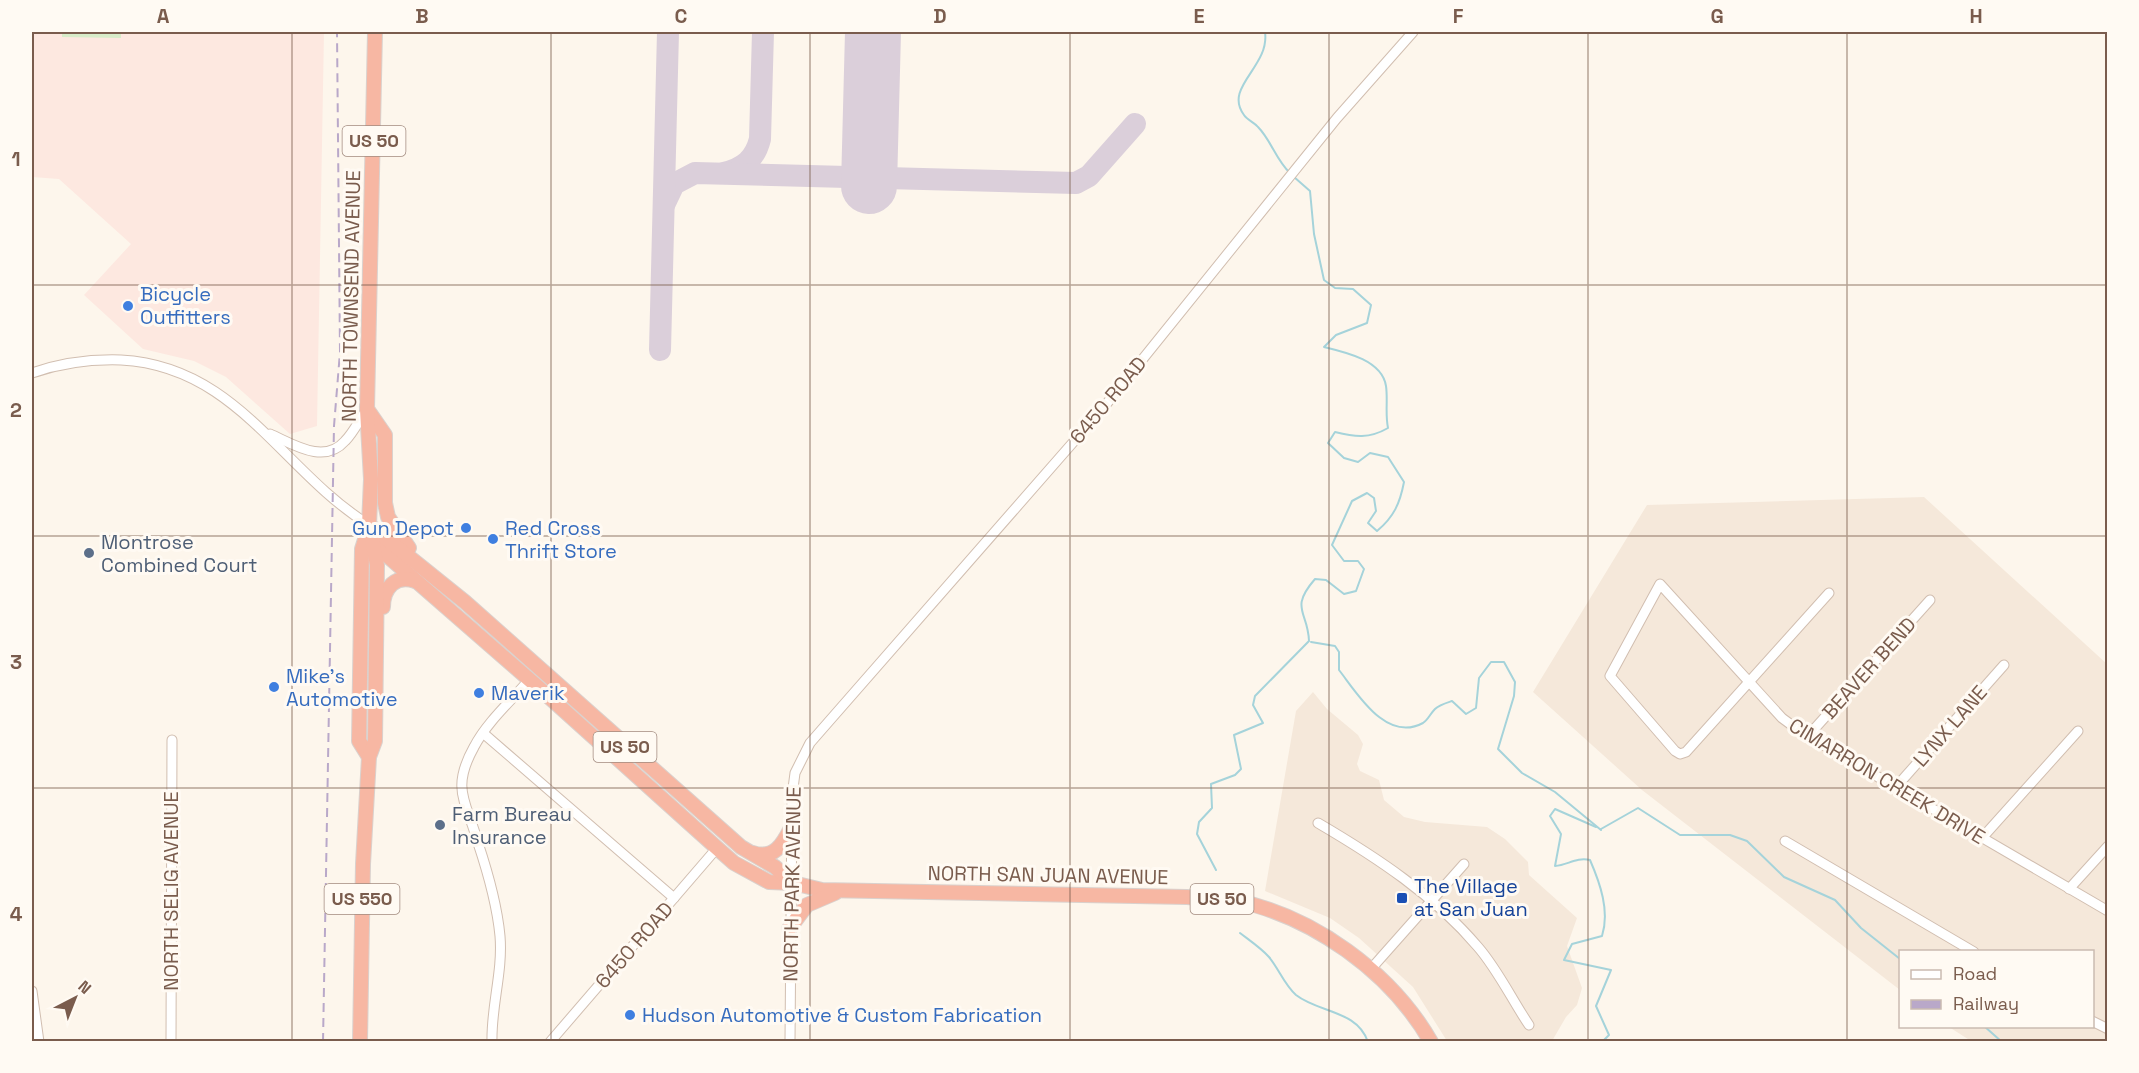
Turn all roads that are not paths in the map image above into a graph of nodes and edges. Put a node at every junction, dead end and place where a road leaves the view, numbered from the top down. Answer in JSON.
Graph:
{"nodes":[{"id":1,"x":375,"y":32,"type":"edge"},
{"id":2,"x":1413,"y":32,"type":"edge"},
{"id":3,"x":32,"y":373,"type":"edge"},
{"id":4,"x":367,"y":409,"type":"junction"},
{"id":5,"x":265,"y":432,"type":"junction"},
{"id":6,"x":369,"y":525,"type":"junction"},
{"id":7,"x":416,"y":581,"type":"junction"},
{"id":8,"x":1829,"y":593,"type":"dead end"},
{"id":9,"x":1930,"y":600,"type":"dead end"},
{"id":10,"x":465,"y":602,"type":"junction"},
{"id":11,"x":2004,"y":665,"type":"dead end"},
{"id":12,"x":376,"y":674,"type":"junction"},
{"id":13,"x":529,"y":680,"type":"junction"},
{"id":14,"x":1749,"y":682,"type":"junction"},
{"id":15,"x":2078,"y":731,"type":"dead end"},
{"id":16,"x":483,"y":733,"type":"junction"},
{"id":17,"x":1808,"y":736,"type":"junction"},
{"id":18,"x":172,"y":740,"type":"dead end"},
{"id":19,"x":369,"y":758,"type":"junction"},
{"id":20,"x":799,"y":764,"type":"joint"},
{"id":21,"x":1896,"y":787,"type":"junction"},
{"id":22,"x":1318,"y":824,"type":"dead end"},
{"id":23,"x":791,"y":828,"type":"junction"},
{"id":24,"x":1982,"y":838,"type":"junction"},
{"id":25,"x":1785,"y":841,"type":"dead end"},
{"id":26,"x":2108,"y":846,"type":"edge"},
{"id":27,"x":717,"y":849,"type":"junction"},
{"id":28,"x":748,"y":852,"type":"junction"},
{"id":29,"x":1464,"y":864,"type":"dead end"},
{"id":30,"x":793,"y":884,"type":"junction"},
{"id":31,"x":2069,"y":889,"type":"junction"},
{"id":32,"x":838,"y":892,"type":"junction"},
{"id":33,"x":674,"y":898,"type":"junction"},
{"id":34,"x":1431,"y":901,"type":"junction"},
{"id":35,"x":2108,"y":911,"type":"edge"},
{"id":36,"x":789,"y":929,"type":"junction"},
{"id":37,"x":1972,"y":950,"type":"edge"},
{"id":38,"x":1370,"y":970,"type":"junction"},
{"id":39,"x":32,"y":992,"type":"edge"},
{"id":40,"x":2094,"y":1022,"type":"edge"},
{"id":41,"x":1529,"y":1025,"type":"dead end"},
{"id":42,"x":2108,"y":1029,"type":"edge"},
{"id":43,"x":39,"y":1041,"type":"edge"},
{"id":44,"x":171,"y":1041,"type":"edge"},
{"id":45,"x":360,"y":1041,"type":"edge"},
{"id":46,"x":492,"y":1041,"type":"edge"},
{"id":47,"x":550,"y":1041,"type":"edge"},
{"id":48,"x":789,"y":1041,"type":"edge"},
{"id":49,"x":1431,"y":1041,"type":"edge"}],
"edges":[{"from":1,"to":4,"type":"highway","name":"NORTH TOWNSEND AVENUE","number":"US 50"},
{"from":2,"to":20,"type":"street","name":"6450 ROAD"},
{"from":3,"to":5,"type":"street"},
{"from":4,"to":5,"type":"street"},
{"from":4,"to":6,"type":"highway","name":"NORTH TOWNSEND AVENUE","number":"US 50"},
{"from":4,"to":10,"type":"highway","number":"US 50"},
{"from":5,"to":6,"type":"street"},
{"from":6,"to":7,"type":"highway","name":"NORTH SAN JUAN AVENUE","number":"US 50"},
{"from":6,"to":10,"type":"highway","number":"US 50"},
{"from":6,"to":12,"type":"highway","name":"NORTH TOWNSEND AVENUE","number":"US 550"},
{"from":6,"to":19,"type":"highway","name":"NORTH TOWNSEND AVENUE","number":"US 550"},
{"from":7,"to":12,"type":"highway"},
{"from":7,"to":13,"type":"highway","name":"NORTH SAN JUAN AVENUE","number":"US 50"},
{"from":8,"to":14,"type":"street"},
{"from":9,"to":17,"type":"street","name":"BEAVER BEND"},
{"from":10,"to":28,"type":"highway","number":"US 50"},
{"from":11,"to":21,"type":"street","name":"LYNX LANE"},
{"from":12,"to":19,"type":"highway","name":"NORTH TOWNSEND AVENUE","number":"US 550"},
{"from":13,"to":16,"type":"street"},
{"from":13,"to":27,"type":"highway","name":"NORTH SAN JUAN AVENUE","number":"US 50"},
{"from":14,"to":14,"type":"street"},
{"from":14,"to":17,"type":"street","name":"CIMARRON CREEK DRIVE"},
{"from":15,"to":24,"type":"street"},
{"from":16,"to":33,"type":"street"},
{"from":16,"to":46,"type":"street"},
{"from":17,"to":21,"type":"street","name":"CIMARRON CREEK DRIVE"},
{"from":18,"to":44,"type":"street","name":"NORTH SELIG AVENUE"},
{"from":19,"to":45,"type":"highway","name":"NORTH TOWNSEND AVENUE","number":"US 550"},
{"from":20,"to":23,"type":"street","name":"NORTH PARK AVENUE"},
{"from":21,"to":24,"type":"street","name":"CIMARRON CREEK DRIVE"},
{"from":22,"to":34,"type":"street"},
{"from":23,"to":28,"type":"highway"},
{"from":23,"to":30,"type":"street","name":"NORTH PARK AVENUE"},
{"from":24,"to":31,"type":"street","name":"CIMARRON CREEK DRIVE"},
{"from":25,"to":37,"type":"street"},
{"from":26,"to":31,"type":"street"},
{"from":27,"to":30,"type":"highway","name":"NORTH SAN JUAN AVENUE","number":"US 50"},
{"from":27,"to":33,"type":"street","name":"6450 ROAD"},
{"from":28,"to":30,"type":"highway","number":"US 50"},
{"from":29,"to":34,"type":"street"},
{"from":30,"to":32,"type":"highway","name":"NORTH SAN JUAN AVENUE","number":"US 50"},
{"from":30,"to":36,"type":"street","name":"NORTH PARK AVENUE"},
{"from":31,"to":35,"type":"street","name":"CIMARRON CREEK DRIVE"},
{"from":32,"to":36,"type":"highway"},
{"from":32,"to":38,"type":"highway","name":"NORTH SAN JUAN AVENUE","number":"US 50"},
{"from":33,"to":47,"type":"street","name":"6450 ROAD"},
{"from":34,"to":38,"type":"street"},
{"from":34,"to":41,"type":"street"},
{"from":36,"to":48,"type":"street","name":"NORTH PARK AVENUE"},
{"from":38,"to":49,"type":"highway","name":"NORTH SAN JUAN AVENUE","number":"US 50"},
{"from":39,"to":43,"type":"street"},
{"from":40,"to":42,"type":"street"}]}
